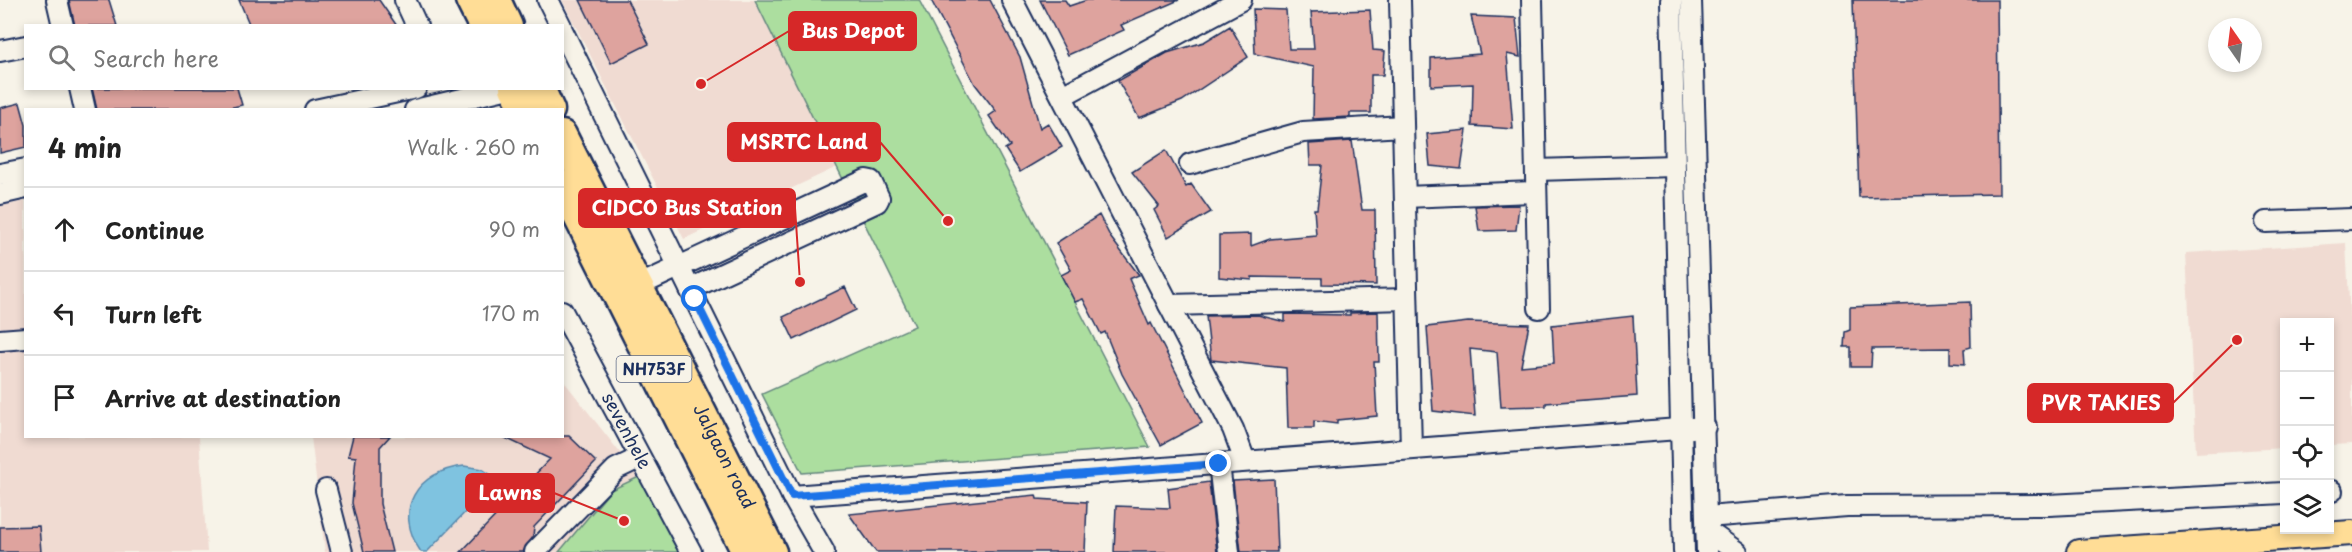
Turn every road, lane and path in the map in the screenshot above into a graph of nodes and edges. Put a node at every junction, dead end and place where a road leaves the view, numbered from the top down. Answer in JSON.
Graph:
{"nodes":[{"id":1,"x":57,"y":0,"type":"edge"},
{"id":2,"x":405,"y":0,"type":"edge"},
{"id":3,"x":470,"y":0,"type":"edge"},
{"id":4,"x":496,"y":0,"type":"edge"},
{"id":5,"x":548,"y":0,"type":"edge"},
{"id":6,"x":1012,"y":0,"type":"edge"},
{"id":7,"x":1241,"y":0,"type":"edge"},
{"id":8,"x":1400,"y":0,"type":"edge"},
{"id":9,"x":1532,"y":0,"type":"edge"},
{"id":10,"x":1671,"y":0,"type":"edge"},
{"id":11,"x":1691,"y":0,"type":"edge"},
{"id":12,"x":63,"y":24,"type":"edge"},
{"id":13,"x":416,"y":24,"type":"edge"},
{"id":14,"x":482,"y":24,"type":"edge"},
{"id":15,"x":507,"y":24,"type":"edge"},
{"id":16,"x":560,"y":24,"type":"edge"},
{"id":17,"x":564,"y":32,"type":"edge"},
{"id":18,"x":24,"y":46,"type":"edge"},
{"id":19,"x":0,"y":51,"type":"edge"},
{"id":20,"x":80,"y":90,"type":"edge"},
{"id":21,"x":407,"y":90,"type":"edge"},
{"id":22,"x":500,"y":90,"type":"edge"},
{"id":23,"x":515,"y":90,"type":"edge"},
{"id":24,"x":541,"y":90,"type":"edge"},
{"id":25,"x":1062,"y":96,"type":"junction"},
{"id":26,"x":453,"y":100,"type":"edge"},
{"id":27,"x":85,"y":108,"type":"edge"},
{"id":28,"x":328,"y":108,"type":"edge"},
{"id":29,"x":423,"y":108,"type":"edge"},
{"id":30,"x":524,"y":108,"type":"edge"},
{"id":31,"x":549,"y":108,"type":"edge"},
{"id":32,"x":1403,"y":126,"type":"junction"},
{"id":33,"x":564,"y":140,"type":"edge"},
{"id":34,"x":1190,"y":164,"type":"dead end"},
{"id":35,"x":1674,"y":166,"type":"junction"},
{"id":36,"x":24,"y":169,"type":"edge"},
{"id":37,"x":1536,"y":170,"type":"junction"},
{"id":38,"x":0,"y":174,"type":"edge"},
{"id":39,"x":24,"y":188,"type":"edge"},
{"id":40,"x":564,"y":188,"type":"edge"},
{"id":41,"x":1536,"y":192,"type":"junction"},
{"id":42,"x":0,"y":194,"type":"edge"},
{"id":43,"x":1405,"y":197,"type":"junction"},
{"id":44,"x":2352,"y":219,"type":"edge"},
{"id":45,"x":2266,"y":222,"type":"dead end"},
{"id":46,"x":679,"y":266,"type":"junction"},
{"id":47,"x":690,"y":289,"type":"junction"},
{"id":48,"x":628,"y":291,"type":"junction"},
{"id":49,"x":1407,"y":299,"type":"junction"},
{"id":50,"x":1168,"y":304,"type":"junction"},
{"id":51,"x":1539,"y":308,"type":"dead end"},
{"id":52,"x":564,"y":315,"type":"edge"},
{"id":53,"x":24,"y":338,"type":"edge"},
{"id":54,"x":0,"y":340,"type":"edge"},
{"id":55,"x":1705,"y":427,"type":"junction"},
{"id":56,"x":1681,"y":428,"type":"junction"},
{"id":57,"x":1411,"y":449,"type":"junction"},
{"id":58,"x":639,"y":458,"type":"junction"},
{"id":59,"x":1245,"y":461,"type":"junction"},
{"id":60,"x":1219,"y":464,"type":"junction"},
{"id":61,"x":326,"y":490,"type":"dead end"},
{"id":62,"x":2280,"y":493,"type":"edge"},
{"id":63,"x":792,"y":496,"type":"junction"},
{"id":64,"x":1706,"y":524,"type":"junction"},
{"id":65,"x":2352,"y":533,"type":"edge"},
{"id":66,"x":342,"y":552,"type":"edge"},
{"id":67,"x":535,"y":552,"type":"edge"},
{"id":68,"x":691,"y":552,"type":"edge"},
{"id":69,"x":746,"y":552,"type":"edge"},
{"id":70,"x":772,"y":552,"type":"edge"},
{"id":71,"x":824,"y":552,"type":"edge"},
{"id":72,"x":1229,"y":552,"type":"edge"},
{"id":73,"x":1684,"y":552,"type":"edge"},
{"id":74,"x":1707,"y":552,"type":"edge"},
{"id":75,"x":1737,"y":552,"type":"edge"},
{"id":76,"x":2079,"y":552,"type":"edge"}],
"edges":[{"from":1,"to":12,"type":"street"},
{"from":2,"to":13,"type":"street"},
{"from":3,"to":14,"type":"highway"},
{"from":4,"to":15,"type":"highway"},
{"from":5,"to":16,"type":"street"},
{"from":6,"to":25,"type":"street"},
{"from":7,"to":25,"type":"street"},
{"from":8,"to":32,"type":"street"},
{"from":9,"to":37,"type":"street"},
{"from":10,"to":35,"type":"street"},
{"from":11,"to":55,"type":"street"},
{"from":17,"to":46,"type":"street"},
{"from":18,"to":19,"type":"street"},
{"from":20,"to":27,"type":"street"},
{"from":21,"to":28,"type":"street"},
{"from":22,"to":26,"type":"street"},
{"from":23,"to":30,"type":"highway"},
{"from":24,"to":31,"type":"highway"},
{"from":25,"to":50,"type":"street"},
{"from":26,"to":29,"type":"street"},
{"from":32,"to":34,"type":"street"},
{"from":32,"to":43,"type":"street"},
{"from":33,"to":48,"type":"highway","name":"Jalgaon road","number":"NH753F"},
{"from":35,"to":37,"type":"street"},
{"from":35,"to":56,"type":"street"},
{"from":36,"to":38,"type":"street"},
{"from":37,"to":41,"type":"street"},
{"from":39,"to":42,"type":"street"},
{"from":40,"to":48,"type":"highway","name":"Jalgaon road","number":"NH753F"},
{"from":41,"to":43,"type":"street"},
{"from":41,"to":51,"type":"street"},
{"from":43,"to":49,"type":"street"},
{"from":44,"to":45,"type":"street"},
{"from":46,"to":47,"type":"street"},
{"from":46,"to":47,"type":"street"},
{"from":46,"to":48,"type":"street"},
{"from":47,"to":63,"type":"street"},
{"from":48,"to":69,"type":"highway","name":"Jalgaon road","number":"NH753F"},
{"from":48,"to":70,"type":"highway","name":"Jalgaon road","number":"NH753F"},
{"from":49,"to":50,"type":"street"},
{"from":49,"to":57,"type":"street"},
{"from":50,"to":59,"type":"street"},
{"from":52,"to":58,"type":"street","name":"sevenhele"},
{"from":53,"to":54,"type":"street"},
{"from":55,"to":56,"type":"street"},
{"from":55,"to":64,"type":"street"},
{"from":56,"to":57,"type":"street"},
{"from":56,"to":73,"type":"street"},
{"from":57,"to":59,"type":"street"},
{"from":58,"to":67,"type":"street"},
{"from":58,"to":68,"type":"street","name":"sevenhele"},
{"from":59,"to":60,"type":"street"},
{"from":60,"to":63,"type":"street"},
{"from":60,"to":72,"type":"street"},
{"from":61,"to":66,"type":"street"},
{"from":62,"to":64,"type":"street"},
{"from":63,"to":71,"type":"street"},
{"from":64,"to":74,"type":"street"},
{"from":64,"to":75,"type":"street"},
{"from":65,"to":76,"type":"main road"}]}
